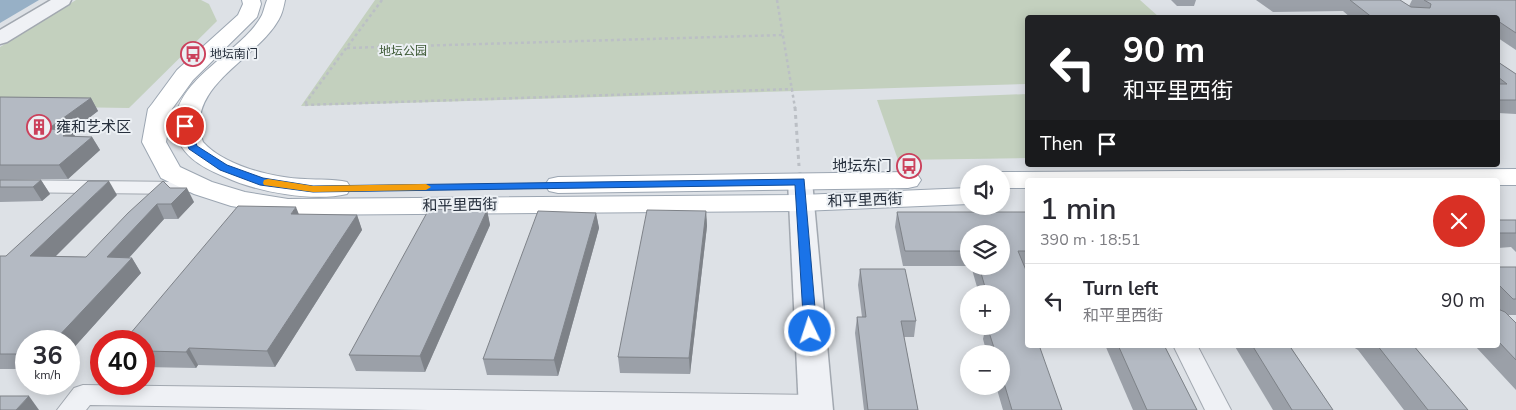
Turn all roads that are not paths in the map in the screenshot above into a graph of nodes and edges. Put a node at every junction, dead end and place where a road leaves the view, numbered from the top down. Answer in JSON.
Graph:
{"nodes":[{"id":1,"x":48,"y":0,"type":"edge"},
{"id":2,"x":63,"y":0,"type":"edge"},
{"id":3,"x":251,"y":0,"type":"edge"},
{"id":4,"x":276,"y":0,"type":"edge"},
{"id":5,"x":0,"y":29,"type":"edge"},
{"id":6,"x":0,"y":38,"type":"edge"},
{"id":7,"x":1500,"y":178,"type":"edge"},
{"id":8,"x":1516,"y":178,"type":"edge"},
{"id":9,"x":1010,"y":180,"type":"edge"},
{"id":10,"x":1025,"y":180,"type":"edge"},
{"id":11,"x":960,"y":181,"type":"edge"},
{"id":12,"x":0,"y":186,"type":"edge"},
{"id":13,"x":203,"y":188,"type":"junction"},
{"id":14,"x":1500,"y":190,"type":"edge"},
{"id":15,"x":1516,"y":190,"type":"edge"},
{"id":16,"x":801,"y":192,"type":"junction"},
{"id":17,"x":1025,"y":194,"type":"edge"},
{"id":18,"x":1010,"y":195,"type":"edge"},
{"id":19,"x":960,"y":196,"type":"edge"},
{"id":20,"x":1187,"y":348,"type":"edge"},
{"id":21,"x":816,"y":407,"type":"edge"},
{"id":22,"x":70,"y":410,"type":"edge"},
{"id":23,"x":1218,"y":410,"type":"edge"}],
"edges":[{"from":1,"to":5,"type":"street"},
{"from":2,"to":6,"type":"street"},
{"from":3,"to":13,"type":"main road","name":"和平里西街"},
{"from":4,"to":16,"type":"main road","name":"和平里西街"},
{"from":7,"to":8,"type":"main road"},
{"from":9,"to":10,"type":"main road"},
{"from":11,"to":16,"type":"main road","name":"和平里西街"},
{"from":12,"to":13,"type":"street"},
{"from":13,"to":16,"type":"main road","name":"和平里西街"},
{"from":14,"to":15,"type":"main road"},
{"from":16,"to":19,"type":"main road","name":"和平里西街"},
{"from":16,"to":21,"type":"street"},
{"from":17,"to":18,"type":"main road"},
{"from":20,"to":23,"type":"street"},
{"from":21,"to":22,"type":"street"}]}
